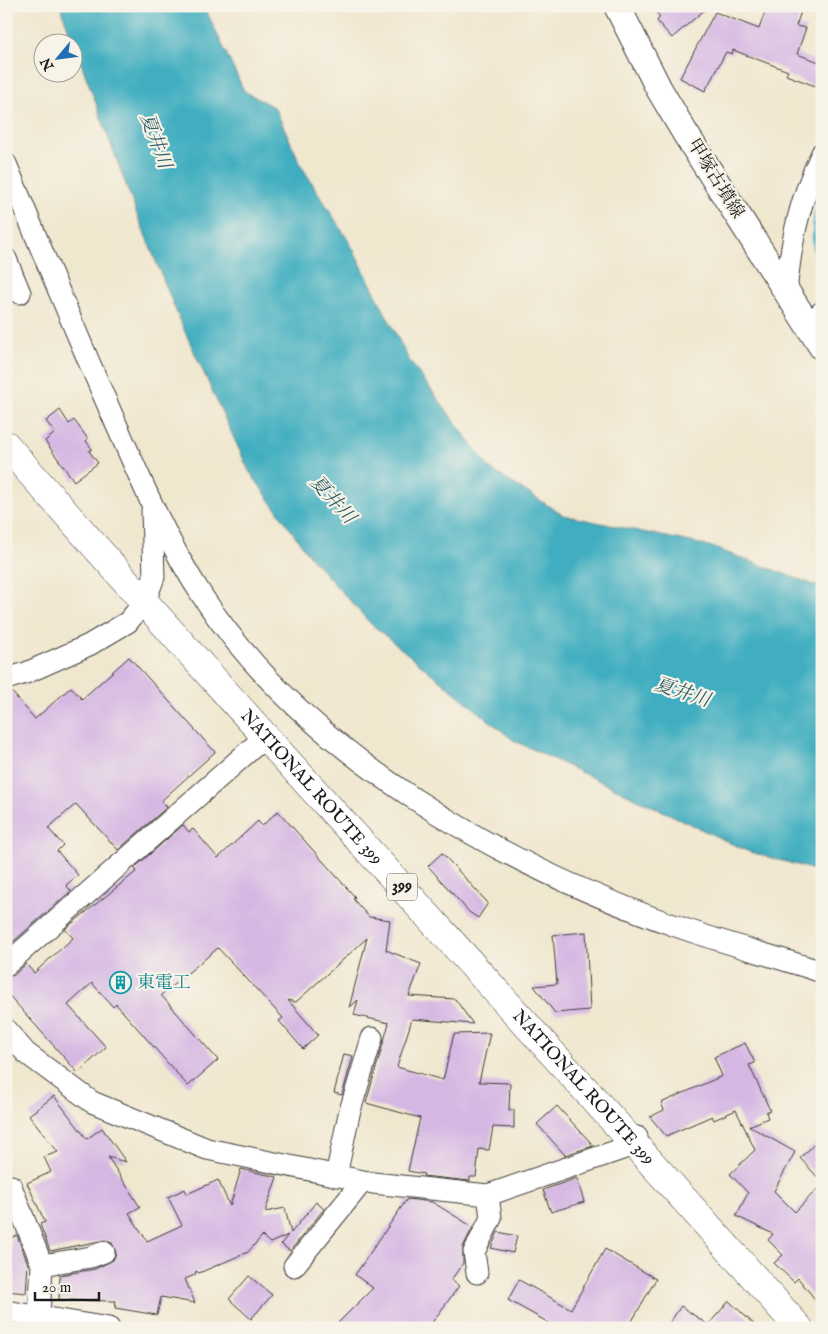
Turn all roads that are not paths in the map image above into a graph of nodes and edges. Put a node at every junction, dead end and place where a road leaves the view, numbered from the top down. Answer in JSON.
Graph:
{"nodes":[{"id":1,"x":617,"y":6,"type":"edge"},
{"id":2,"x":822,"y":153,"type":"edge"},
{"id":3,"x":6,"y":164,"type":"edge"},
{"id":4,"x":6,"y":259,"type":"edge"},
{"id":5,"x":20,"y":293,"type":"dead end"},
{"id":6,"x":786,"y":293,"type":"junction"},
{"id":7,"x":816,"y":317,"type":"edge"},
{"id":8,"x":822,"y":347,"type":"edge"},
{"id":9,"x":6,"y":445,"type":"edge"},
{"id":10,"x":152,"y":506,"type":"junction"},
{"id":11,"x":145,"y":601,"type":"junction"},
{"id":12,"x":6,"y":678,"type":"edge"},
{"id":13,"x":266,"y":736,"type":"junction"},
{"id":14,"x":6,"y":966,"type":"edge"},
{"id":15,"x":822,"y":972,"type":"edge"},
{"id":16,"x":6,"y":1030,"type":"edge"},
{"id":17,"x":372,"y":1038,"type":"dead end"},
{"id":18,"x":635,"y":1139,"type":"junction"},
{"id":19,"x":336,"y":1176,"type":"junction"},
{"id":20,"x":363,"y":1181,"type":"junction"},
{"id":21,"x":6,"y":1188,"type":"edge"},
{"id":22,"x":488,"y":1195,"type":"junction"},
{"id":23,"x":104,"y":1252,"type":"dead end"},
{"id":24,"x":42,"y":1265,"type":"junction"},
{"id":25,"x":294,"y":1266,"type":"dead end"},
{"id":26,"x":477,"y":1273,"type":"dead end"},
{"id":27,"x":6,"y":1311,"type":"edge"},
{"id":28,"x":39,"y":1316,"type":"junction"},
{"id":29,"x":109,"y":1328,"type":"edge"},
{"id":30,"x":799,"y":1328,"type":"edge"}],
"edges":[{"from":1,"to":6,"type":"main road","name":"甲塚古墳線"},
{"from":2,"to":6,"type":"street"},
{"from":3,"to":10,"type":"street"},
{"from":4,"to":5,"type":"street"},
{"from":6,"to":7,"type":"main road","name":"甲塚古墳線"},
{"from":7,"to":8,"type":"main road","name":"甲塚古墳線"},
{"from":9,"to":11,"type":"highway","name":"NATIONAL ROUTE 399","number":"399"},
{"from":10,"to":11,"type":"street"},
{"from":10,"to":15,"type":"street"},
{"from":11,"to":12,"type":"street"},
{"from":11,"to":13,"type":"highway","name":"NATIONAL ROUTE 399","number":"399"},
{"from":13,"to":14,"type":"street"},
{"from":13,"to":18,"type":"highway","name":"NATIONAL ROUTE 399","number":"399"},
{"from":16,"to":19,"type":"street"},
{"from":17,"to":19,"type":"street"},
{"from":18,"to":22,"type":"street"},
{"from":18,"to":30,"type":"highway","name":"NATIONAL ROUTE 399","number":"399"},
{"from":19,"to":20,"type":"street"},
{"from":20,"to":22,"type":"street"},
{"from":20,"to":25,"type":"street"},
{"from":21,"to":24,"type":"street"},
{"from":22,"to":26,"type":"street"},
{"from":23,"to":24,"type":"street"},
{"from":24,"to":28,"type":"street"},
{"from":27,"to":28,"type":"street"},
{"from":28,"to":29,"type":"street"}]}
